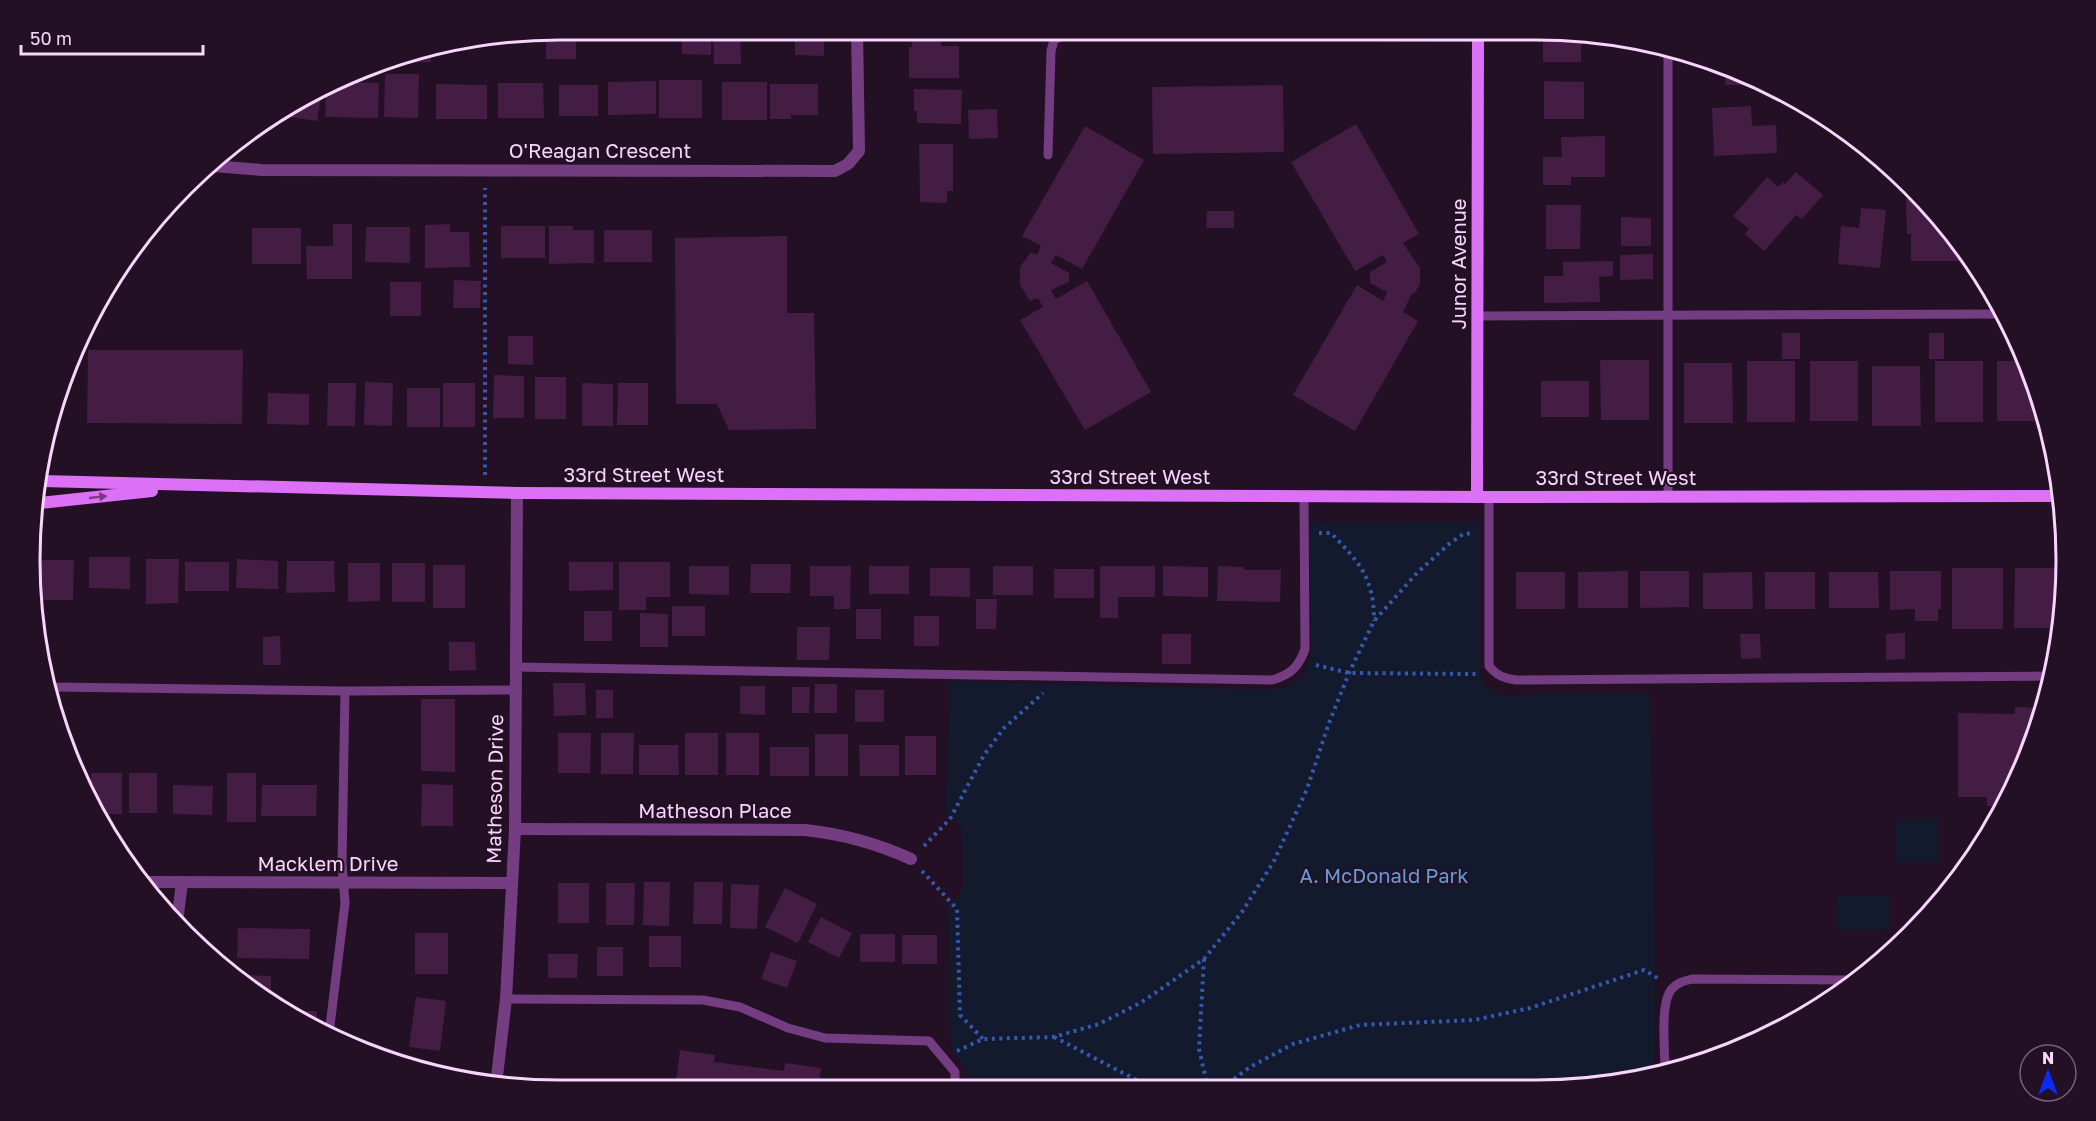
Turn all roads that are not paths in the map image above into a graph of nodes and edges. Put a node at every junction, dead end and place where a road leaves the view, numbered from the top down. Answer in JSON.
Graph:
{"nodes":[{"id":1,"x":857,"y":40,"type":"edge"},
{"id":2,"x":1054,"y":40,"type":"edge"},
{"id":3,"x":1478,"y":40,"type":"edge"},
{"id":4,"x":1668,"y":58,"type":"edge"},
{"id":5,"x":1048,"y":155,"type":"dead end"},
{"id":6,"x":222,"y":167,"type":"edge"},
{"id":7,"x":1993,"y":314,"type":"edge"},
{"id":8,"x":1668,"y":315,"type":"junction"},
{"id":9,"x":1477,"y":316,"type":"junction"},
{"id":10,"x":47,"y":481,"type":"edge"},
{"id":11,"x":200,"y":486,"type":"junction"},
{"id":12,"x":517,"y":493,"type":"junction"},
{"id":13,"x":1304,"y":496,"type":"junction"},
{"id":14,"x":2051,"y":496,"type":"edge"},
{"id":15,"x":1483,"y":497,"type":"junction"},
{"id":16,"x":1668,"y":497,"type":"junction"},
{"id":17,"x":44,"y":503,"type":"edge"},
{"id":18,"x":515,"y":667,"type":"junction"},
{"id":19,"x":2043,"y":676,"type":"edge"},
{"id":20,"x":56,"y":687,"type":"edge"},
{"id":21,"x":515,"y":690,"type":"junction"},
{"id":22,"x":345,"y":691,"type":"junction"},
{"id":23,"x":514,"y":829,"type":"junction"},
{"id":24,"x":911,"y":859,"type":"road end"},
{"id":25,"x":152,"y":882,"type":"edge"},
{"id":26,"x":182,"y":882,"type":"junction"},
{"id":27,"x":343,"y":882,"type":"junction"},
{"id":28,"x":512,"y":883,"type":"junction"},
{"id":29,"x":178,"y":912,"type":"edge"},
{"id":30,"x":1842,"y":980,"type":"edge"},
{"id":31,"x":506,"y":999,"type":"junction"},
{"id":32,"x":330,"y":1026,"type":"edge"},
{"id":33,"x":1665,"y":1064,"type":"edge"},
{"id":34,"x":497,"y":1076,"type":"edge"},
{"id":35,"x":955,"y":1080,"type":"edge"}],
"edges":[{"from":1,"to":6,"type":"street","name":"O'Reagan Crescent"},
{"from":2,"to":5,"type":"lane"},
{"from":3,"to":9,"type":"main road","name":"Junor Avenue"},
{"from":4,"to":8,"type":"lane"},
{"from":7,"to":8,"type":"lane"},
{"from":8,"to":9,"type":"lane"},
{"from":8,"to":16,"type":"lane"},
{"from":9,"to":15,"type":"main road","name":"Junor Avenue"},
{"from":10,"to":11,"type":"main road","name":"33rd Street West"},
{"from":11,"to":12,"type":"main road","name":"33rd Street West"},
{"from":17,"to":11,"type":"main road","name":"33rd Street West","one_way":true},
{"from":12,"to":13,"type":"main road","name":"33rd Street West"},
{"from":12,"to":18,"type":"street","name":"Matheson Drive"},
{"from":13,"to":15,"type":"main road","name":"33rd Street West"},
{"from":13,"to":18,"type":"lane"},
{"from":14,"to":16,"type":"main road","name":"33rd Street West"},
{"from":15,"to":16,"type":"main road","name":"33rd Street West"},
{"from":15,"to":19,"type":"lane"},
{"from":18,"to":21,"type":"street","name":"Matheson Drive"},
{"from":20,"to":22,"type":"lane"},
{"from":21,"to":22,"type":"lane"},
{"from":21,"to":23,"type":"street","name":"Matheson Drive"},
{"from":22,"to":27,"type":"lane"},
{"from":23,"to":24,"type":"street","name":"Matheson Place"},
{"from":23,"to":28,"type":"street","name":"Matheson Drive"},
{"from":25,"to":26,"type":"street","name":"Macklem Drive"},
{"from":26,"to":27,"type":"street","name":"Macklem Drive"},
{"from":26,"to":29,"type":"street"},
{"from":27,"to":28,"type":"street","name":"Macklem Drive"},
{"from":27,"to":32,"type":"lane"},
{"from":28,"to":31,"type":"street","name":"Matheson Drive"},
{"from":30,"to":33,"type":"lane"},
{"from":31,"to":34,"type":"street","name":"Matheson Drive"},
{"from":31,"to":35,"type":"lane"}]}
